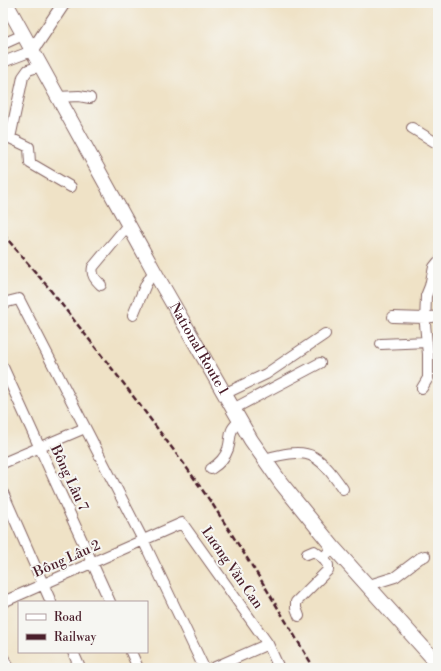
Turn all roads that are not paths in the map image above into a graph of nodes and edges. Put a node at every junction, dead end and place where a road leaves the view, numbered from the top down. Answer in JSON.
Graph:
{"nodes":[{"id":1,"x":6,"y":3,"type":"edge"},
{"id":2,"x":64,"y":3,"type":"edge"},
{"id":3,"x":23,"y":35,"type":"junction"},
{"id":4,"x":3,"y":44,"type":"edge"},
{"id":5,"x":32,"y":51,"type":"junction"},
{"id":6,"x":3,"y":62,"type":"edge"},
{"id":7,"x":41,"y":66,"type":"junction"},
{"id":8,"x":57,"y":97,"type":"junction"},
{"id":9,"x":90,"y":98,"type":"dead end"},
{"id":10,"x":412,"y":128,"type":"dead end"},
{"id":11,"x":7,"y":137,"type":"edge"},
{"id":12,"x":438,"y":144,"type":"edge"},
{"id":13,"x":71,"y":187,"type":"dead end"},
{"id":14,"x":128,"y":225,"type":"junction"},
{"id":15,"x":438,"y":262,"type":"edge"},
{"id":16,"x":154,"y":271,"type":"junction"},
{"id":17,"x":101,"y":285,"type":"dead end"},
{"id":18,"x":3,"y":303,"type":"edge"},
{"id":19,"x":133,"y":315,"type":"dead end"},
{"id":20,"x":438,"y":316,"type":"edge"},
{"id":21,"x":393,"y":318,"type":"dead end"},
{"id":22,"x":425,"y":318,"type":"junction"},
{"id":23,"x":325,"y":334,"type":"dead end"},
{"id":24,"x":427,"y":342,"type":"junction"},
{"id":25,"x":381,"y":344,"type":"dead end"},
{"id":26,"x":320,"y":363,"type":"dead end"},
{"id":27,"x":3,"y":367,"type":"edge"},
{"id":28,"x":422,"y":388,"type":"dead end"},
{"id":29,"x":224,"y":394,"type":"junction"},
{"id":30,"x":236,"y":415,"type":"junction"},
{"id":31,"x":85,"y":428,"type":"junction"},
{"id":32,"x":39,"y":448,"type":"junction"},
{"id":33,"x":265,"y":459,"type":"junction"},
{"id":34,"x":3,"y":464,"type":"edge"},
{"id":35,"x":211,"y":468,"type":"dead end"},
{"id":36,"x":343,"y":489,"type":"dead end"},
{"id":37,"x":3,"y":493,"type":"edge"},
{"id":38,"x":143,"y":540,"type":"junction"},
{"id":39,"x":333,"y":547,"type":"junction"},
{"id":40,"x":307,"y":554,"type":"dead end"},
{"id":41,"x":425,"y":556,"type":"dead end"},
{"id":42,"x":323,"y":558,"type":"junction"},
{"id":43,"x":92,"y":563,"type":"junction"},
{"id":44,"x":43,"y":584,"type":"junction"},
{"id":45,"x":366,"y":586,"type":"junction"},
{"id":46,"x":51,"y":601,"type":"edge"},
{"id":47,"x":110,"y":601,"type":"edge"},
{"id":48,"x":3,"y":602,"type":"edge"},
{"id":49,"x":299,"y":616,"type":"dead end"},
{"id":50,"x":268,"y":644,"type":"junction"},
{"id":51,"x":73,"y":653,"type":"edge"},
{"id":52,"x":131,"y":653,"type":"edge"},
{"id":53,"x":3,"y":659,"type":"edge"},
{"id":54,"x":438,"y":664,"type":"edge"},
{"id":55,"x":7,"y":668,"type":"edge"},
{"id":56,"x":80,"y":668,"type":"edge"},
{"id":57,"x":138,"y":668,"type":"edge"},
{"id":58,"x":204,"y":668,"type":"edge"},
{"id":59,"x":213,"y":668,"type":"edge"},
{"id":60,"x":279,"y":668,"type":"edge"}],
"edges":[{"from":1,"to":3,"type":"highway","name":"National Route 1"},
{"from":2,"to":5,"type":"main road"},
{"from":3,"to":4,"type":"street"},
{"from":3,"to":5,"type":"highway","name":"National Route 1"},
{"from":5,"to":6,"type":"street"},
{"from":5,"to":7,"type":"highway","name":"National Route 1"},
{"from":7,"to":8,"type":"highway","name":"National Route 1"},
{"from":7,"to":11,"type":"street"},
{"from":8,"to":9,"type":"street"},
{"from":8,"to":14,"type":"highway","name":"National Route 1"},
{"from":10,"to":12,"type":"street"},
{"from":11,"to":13,"type":"street"},
{"from":14,"to":16,"type":"highway","name":"National Route 1"},
{"from":14,"to":17,"type":"street"},
{"from":15,"to":22,"type":"street"},
{"from":16,"to":19,"type":"street"},
{"from":16,"to":29,"type":"highway","name":"National Route 1"},
{"from":18,"to":31,"type":"street"},
{"from":20,"to":22,"type":"street"},
{"from":21,"to":22,"type":"street"},
{"from":22,"to":24,"type":"street"},
{"from":23,"to":29,"type":"street"},
{"from":24,"to":25,"type":"street"},
{"from":24,"to":28,"type":"street"},
{"from":26,"to":30,"type":"street"},
{"from":27,"to":32,"type":"street","name":"Bông Lâu 7"},
{"from":29,"to":30,"type":"highway","name":"National Route 1"},
{"from":30,"to":33,"type":"highway","name":"National Route 1"},
{"from":30,"to":35,"type":"street"},
{"from":31,"to":32,"type":"street"},
{"from":31,"to":38,"type":"street"},
{"from":32,"to":34,"type":"street"},
{"from":32,"to":43,"type":"street","name":"Bông Lâu 7"},
{"from":33,"to":36,"type":"street"},
{"from":33,"to":39,"type":"highway","name":"National Route 1"},
{"from":37,"to":44,"type":"street"},
{"from":38,"to":43,"type":"street","name":"Bông Lâu 2"},
{"from":38,"to":50,"type":"street","name":"Lương Văn Can"},
{"from":38,"to":58,"type":"street"},
{"from":39,"to":42,"type":"street"},
{"from":39,"to":45,"type":"highway","name":"National Route 1"},
{"from":40,"to":42,"type":"street"},
{"from":41,"to":45,"type":"street"},
{"from":42,"to":49,"type":"street"},
{"from":43,"to":44,"type":"street","name":"Bông Lâu 2"},
{"from":43,"to":47,"type":"street","name":"Bông Lâu 7"},
{"from":44,"to":46,"type":"street"},
{"from":44,"to":48,"type":"street","name":"Bông Lâu 2"},
{"from":45,"to":54,"type":"highway","name":"National Route 1"},
{"from":50,"to":59,"type":"street"},
{"from":50,"to":60,"type":"street","name":"Lương Văn Can"},
{"from":51,"to":56,"type":"street"},
{"from":52,"to":57,"type":"street"},
{"from":53,"to":55,"type":"main road"}]}
